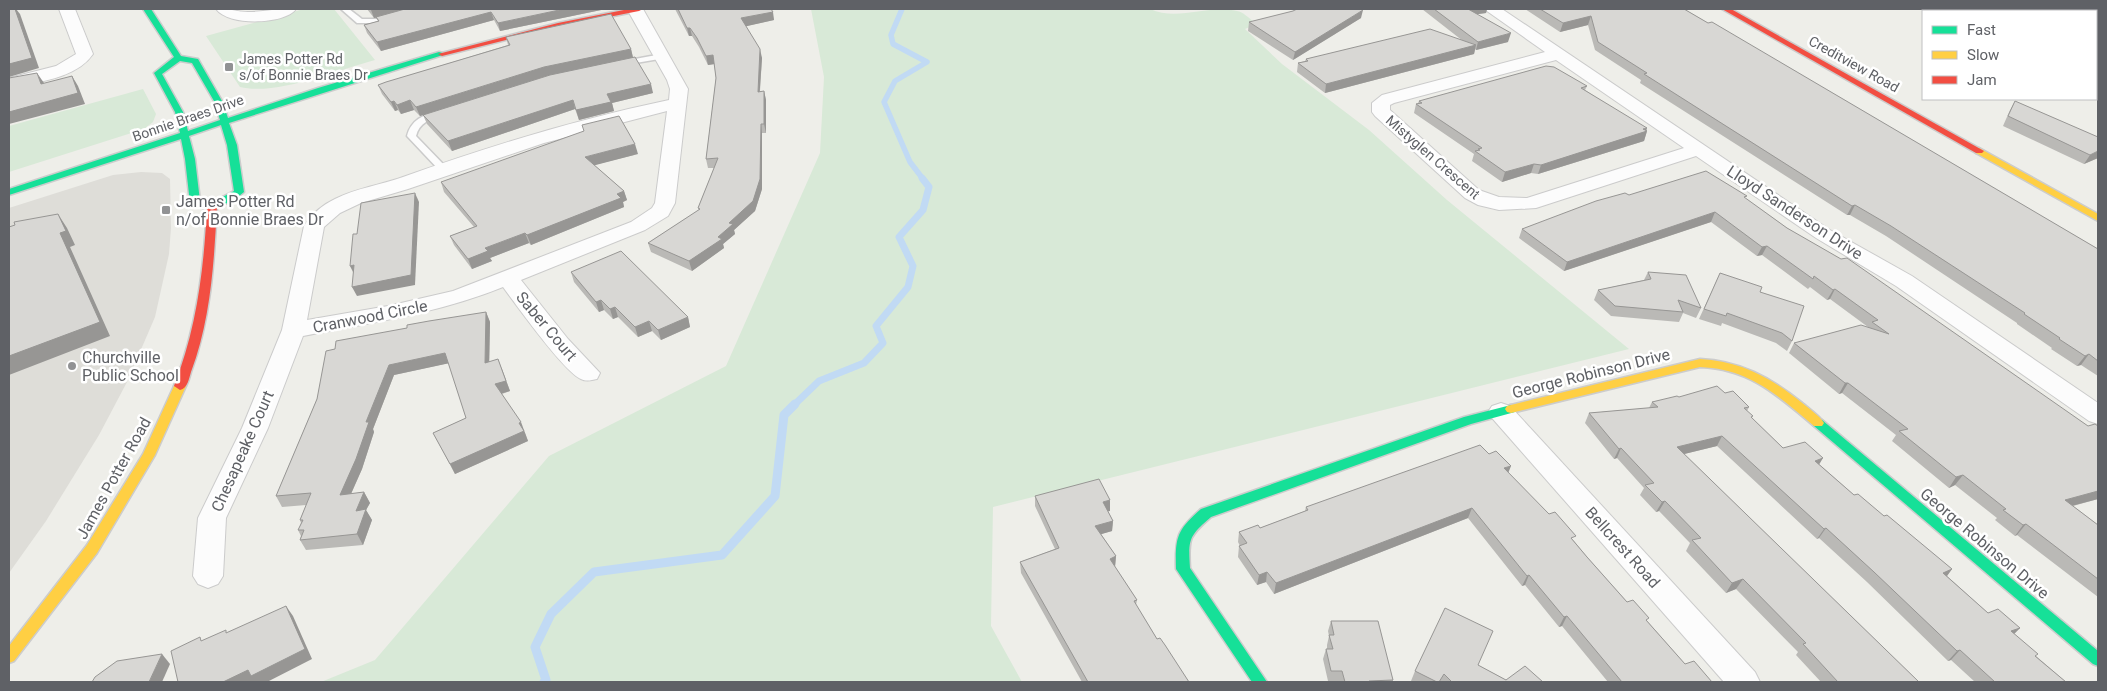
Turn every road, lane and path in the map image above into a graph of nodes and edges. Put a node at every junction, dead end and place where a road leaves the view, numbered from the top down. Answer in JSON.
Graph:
{"nodes":[{"id":1,"x":67,"y":9,"type":"edge"},
{"id":2,"x":147,"y":9,"type":"edge"},
{"id":3,"x":224,"y":9,"type":"edge"},
{"id":4,"x":288,"y":9,"type":"edge"},
{"id":5,"x":345,"y":9,"type":"edge"},
{"id":6,"x":635,"y":9,"type":"edge"},
{"id":7,"x":639,"y":9,"type":"edge"},
{"id":8,"x":1492,"y":9,"type":"edge"},
{"id":9,"x":1726,"y":9,"type":"edge"},
{"id":10,"x":395,"y":18,"type":"edge"},
{"id":11,"x":1558,"y":54,"type":"junction"},
{"id":12,"x":662,"y":56,"type":"junction"},
{"id":13,"x":178,"y":58,"type":"junction"},
{"id":14,"x":613,"y":66,"type":"edge"},
{"id":15,"x":9,"y":83,"type":"edge"},
{"id":16,"x":678,"y":102,"type":"junction"},
{"id":17,"x":449,"y":110,"type":"edge"},
{"id":18,"x":225,"y":121,"type":"junction"},
{"id":19,"x":185,"y":135,"type":"junction"},
{"id":20,"x":1700,"y":150,"type":"junction"},
{"id":21,"x":442,"y":169,"type":"junction"},
{"id":22,"x":9,"y":192,"type":"edge"},
{"id":23,"x":212,"y":206,"type":"junction"},
{"id":24,"x":2098,"y":218,"type":"edge"},
{"id":25,"x":508,"y":279,"type":"junction"},
{"id":26,"x":294,"y":330,"type":"junction"},
{"id":27,"x":588,"y":373,"type":"dead end"},
{"id":28,"x":1501,"y":412,"type":"junction"},
{"id":29,"x":2098,"y":414,"type":"edge"},
{"id":30,"x":208,"y":576,"type":"dead end"},
{"id":31,"x":9,"y":657,"type":"edge"},
{"id":32,"x":2098,"y":660,"type":"edge"},
{"id":33,"x":1260,"y":682,"type":"edge"},
{"id":34,"x":1744,"y":682,"type":"edge"}],
"edges":[{"from":1,"to":15,"type":"street"},
{"from":2,"to":13,"type":"street"},
{"from":3,"to":4,"type":"street"},
{"from":5,"to":10,"type":"lane"},
{"from":6,"to":7,"type":"street","name":"Bonnie Braes Drive"},
{"from":6,"to":12,"type":"street","name":"Cranwood Circle"},
{"from":6,"to":18,"type":"street","name":"Bonnie Braes Drive"},
{"from":8,"to":11,"type":"street","name":"Lloyd Sanderson Drive"},
{"from":9,"to":24,"type":"street","name":"Creditview Road"},
{"from":11,"to":20,"type":"street","name":"Lloyd Sanderson Drive"},
{"from":11,"to":20,"type":"street","name":"Mistyglen Crescent"},
{"from":12,"to":14,"type":"lane"},
{"from":12,"to":16,"type":"street","name":"Cranwood Circle"},
{"from":13,"to":18,"type":"street"},
{"from":13,"to":19,"type":"street"},
{"from":16,"to":21,"type":"street","name":"Cranwood Circle"},
{"from":16,"to":25,"type":"street","name":"Cranwood Circle"},
{"from":17,"to":21,"type":"lane"},
{"from":18,"to":19,"type":"street","name":"Bonnie Braes Drive"},
{"from":18,"to":23,"type":"street"},
{"from":19,"to":22,"type":"street","name":"Bonnie Braes Drive"},
{"from":19,"to":23,"type":"street"},
{"from":20,"to":29,"type":"street","name":"Lloyd Sanderson Drive"},
{"from":21,"to":26,"type":"street","name":"Cranwood Circle"},
{"from":23,"to":31,"type":"street","name":"James Potter Road"},
{"from":25,"to":26,"type":"street","name":"Cranwood Circle"},
{"from":25,"to":27,"type":"street","name":"Saber Court"},
{"from":26,"to":30,"type":"street","name":"Chesapeake Court"},
{"from":28,"to":32,"type":"street","name":"George Robinson Drive"},
{"from":28,"to":33,"type":"street","name":"George Robinson Drive"},
{"from":28,"to":34,"type":"street","name":"Bellcrest Road"}]}
